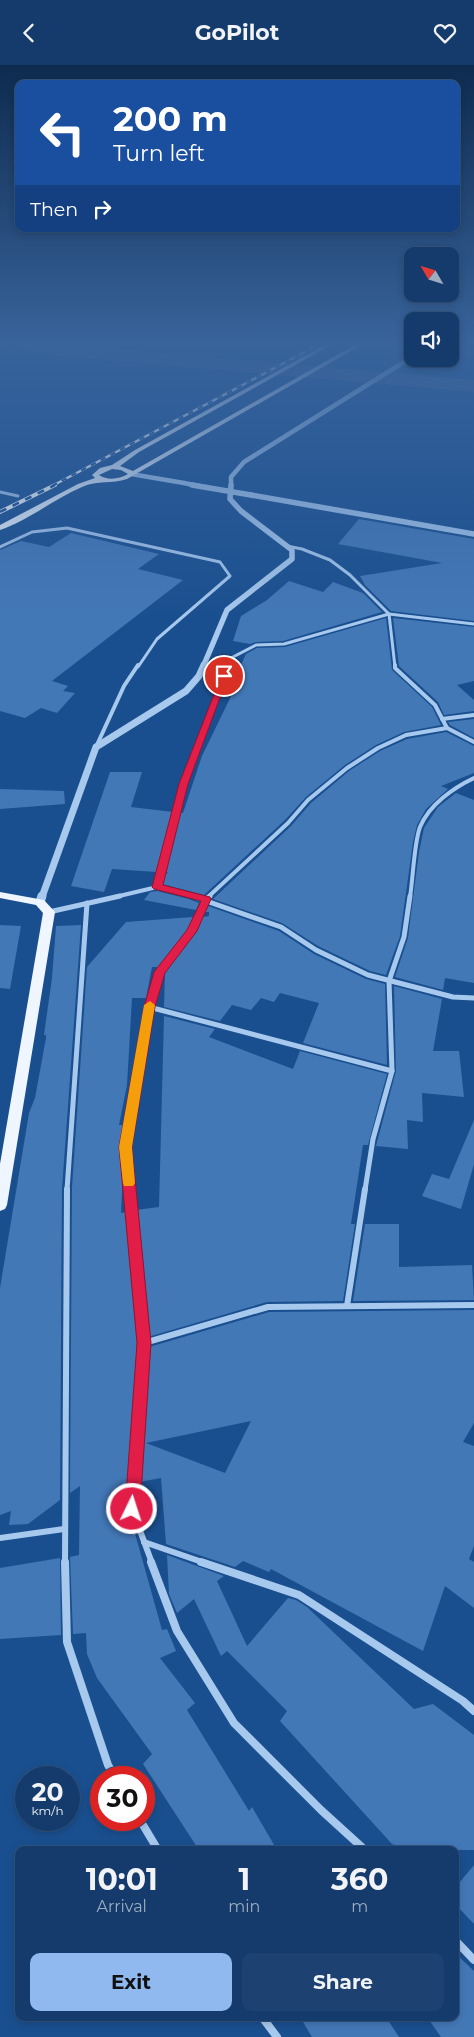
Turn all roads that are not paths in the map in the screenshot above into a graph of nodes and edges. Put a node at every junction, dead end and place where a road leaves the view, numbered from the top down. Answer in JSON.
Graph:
{"nodes":[{"id":1,"x":167,"y":435,"type":"edge"},
{"id":2,"x":203,"y":435,"type":"edge"},
{"id":3,"x":288,"y":435,"type":"edge"},
{"id":4,"x":114,"y":467,"type":"junction"},
{"id":5,"x":131,"y":474,"type":"junction"},
{"id":6,"x":99,"y":479,"type":"junction"},
{"id":7,"x":0,"y":492,"type":"edge"},
{"id":8,"x":18,"y":496,"type":"dead end"},
{"id":9,"x":0,"y":528,"type":"edge"},
{"id":10,"x":474,"y":533,"type":"edge"},
{"id":11,"x":286,"y":546,"type":"junction"},
{"id":12,"x":0,"y":547,"type":"edge"},
{"id":13,"x":389,"y":614,"type":"junction"},
{"id":14,"x":474,"y":624,"type":"edge"},
{"id":15,"x":474,"y":715,"type":"edge"},
{"id":16,"x":442,"y":719,"type":"junction"},
{"id":17,"x":447,"y":728,"type":"junction"},
{"id":18,"x":474,"y":742,"type":"edge"},
{"id":19,"x":96,"y":747,"type":"junction"},
{"id":20,"x":474,"y":778,"type":"edge"},
{"id":21,"x":157,"y":887,"type":"junction"},
{"id":22,"x":0,"y":895,"type":"edge"},
{"id":23,"x":206,"y":899,"type":"junction"},
{"id":24,"x":40,"y":902,"type":"junction"},
{"id":25,"x":87,"y":903,"type":"junction"},
{"id":26,"x":49,"y":912,"type":"junction"},
{"id":27,"x":389,"y":981,"type":"junction"},
{"id":28,"x":474,"y":998,"type":"edge"},
{"id":29,"x":149,"y":1007,"type":"junction"},
{"id":30,"x":392,"y":1071,"type":"junction"},
{"id":31,"x":0,"y":1205,"type":"edge"},
{"id":32,"x":474,"y":1305,"type":"edge"},
{"id":33,"x":348,"y":1306,"type":"junction"},
{"id":34,"x":144,"y":1343,"type":"junction"},
{"id":35,"x":64,"y":1529,"type":"junction"},
{"id":36,"x":0,"y":1538,"type":"edge"},
{"id":37,"x":144,"y":1542,"type":"junction"},
{"id":38,"x":474,"y":1711,"type":"edge"},
{"id":39,"x":109,"y":1766,"type":"edge"},
{"id":40,"x":147,"y":1831,"type":"edge"},
{"id":41,"x":156,"y":1846,"type":"edge"},
{"id":42,"x":360,"y":1846,"type":"edge"},
{"id":43,"x":459,"y":1944,"type":"edge"},
{"id":44,"x":474,"y":1960,"type":"edge"},
{"id":45,"x":265,"y":2021,"type":"edge"},
{"id":46,"x":277,"y":2037,"type":"edge"}],
"edges":[{"from":1,"to":4,"type":"main road"},
{"from":2,"to":5,"type":"main road"},
{"from":3,"to":11,"type":"street"},
{"from":4,"to":5,"type":"main road"},
{"from":4,"to":6,"type":"main road"},
{"from":5,"to":6,"type":"main road"},
{"from":5,"to":10,"type":"street","bridge":true},
{"from":6,"to":9,"type":"main road"},
{"from":7,"to":8,"type":"street"},
{"from":11,"to":13,"type":"street"},
{"from":11,"to":19,"type":"street"},
{"from":12,"to":19,"type":"street"},
{"from":13,"to":14,"type":"street"},
{"from":13,"to":16,"type":"street"},
{"from":13,"to":21,"type":"street"},
{"from":15,"to":16,"type":"street"},
{"from":16,"to":17,"type":"street"},
{"from":17,"to":18,"type":"street"},
{"from":17,"to":23,"type":"street"},
{"from":19,"to":24,"type":"street"},
{"from":20,"to":27,"type":"street"},
{"from":21,"to":23,"type":"street"},
{"from":21,"to":25,"type":"street"},
{"from":22,"to":24,"type":"main road"},
{"from":23,"to":27,"type":"street"},
{"from":23,"to":29,"type":"street"},
{"from":24,"to":26,"type":"main road"},
{"from":25,"to":26,"type":"street"},
{"from":25,"to":35,"type":"street"},
{"from":26,"to":31,"type":"main road"},
{"from":27,"to":28,"type":"street"},
{"from":27,"to":30,"type":"street"},
{"from":29,"to":30,"type":"street"},
{"from":29,"to":34,"type":"street"},
{"from":30,"to":33,"type":"street"},
{"from":32,"to":33,"type":"street"},
{"from":33,"to":34,"type":"street"},
{"from":34,"to":37,"type":"street"},
{"from":35,"to":36,"type":"street"},
{"from":35,"to":39,"type":"street"},
{"from":37,"to":38,"type":"street"},
{"from":37,"to":42,"type":"street"},
{"from":40,"to":41,"type":"street"},
{"from":43,"to":44,"type":"street"},
{"from":45,"to":46,"type":"street"}]}
